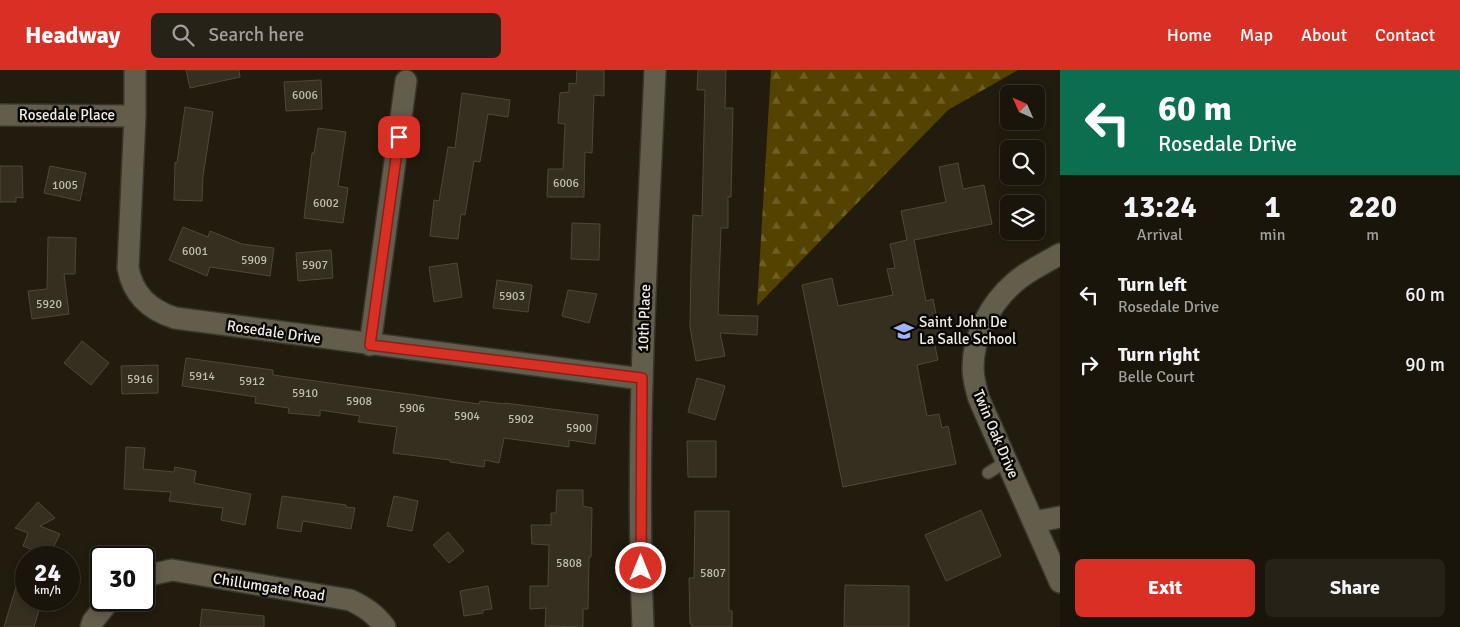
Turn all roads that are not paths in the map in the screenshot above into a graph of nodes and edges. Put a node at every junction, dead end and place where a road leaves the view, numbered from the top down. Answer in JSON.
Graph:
{"nodes":[{"id":1,"x":135,"y":70,"type":"edge"},
{"id":2,"x":655,"y":70,"type":"edge"},
{"id":3,"x":406,"y":82,"type":"dead end"},
{"id":4,"x":0,"y":115,"type":"edge"},
{"id":5,"x":135,"y":116,"type":"junction"},
{"id":6,"x":1060,"y":254,"type":"edge"},
{"id":7,"x":370,"y":345,"type":"junction"},
{"id":8,"x":642,"y":378,"type":"junction"},
{"id":9,"x":1007,"y":461,"type":"junction"},
{"id":10,"x":988,"y":472,"type":"dead end"},
{"id":11,"x":1060,"y":517,"type":"edge"},
{"id":12,"x":1034,"y":522,"type":"junction"},
{"id":13,"x":155,"y":574,"type":"edge"},
{"id":14,"x":1060,"y":582,"type":"edge"},
{"id":15,"x":101,"y":611,"type":"edge"},
{"id":16,"x":91,"y":627,"type":"edge"},
{"id":17,"x":385,"y":627,"type":"edge"},
{"id":18,"x":642,"y":627,"type":"edge"}],
"edges":[{"from":1,"to":5,"type":"street","name":"Rosedale Drive"},
{"from":2,"to":8,"type":"street","name":"10th Place"},
{"from":3,"to":7,"type":"street"},
{"from":4,"to":5,"type":"street","name":"Rosedale Place"},
{"from":5,"to":7,"type":"street","name":"Rosedale Drive"},
{"from":6,"to":9,"type":"street","name":"Twin Oak Drive"},
{"from":7,"to":8,"type":"street","name":"Rosedale Drive"},
{"from":8,"to":18,"type":"street","name":"10th Place"},
{"from":9,"to":10,"type":"lane"},
{"from":9,"to":12,"type":"street","name":"Twin Oak Drive"},
{"from":11,"to":12,"type":"street"},
{"from":12,"to":14,"type":"street","name":"Twin Oak Drive"},
{"from":13,"to":17,"type":"street","name":"Chillumgate Road"},
{"from":15,"to":16,"type":"street"}]}
